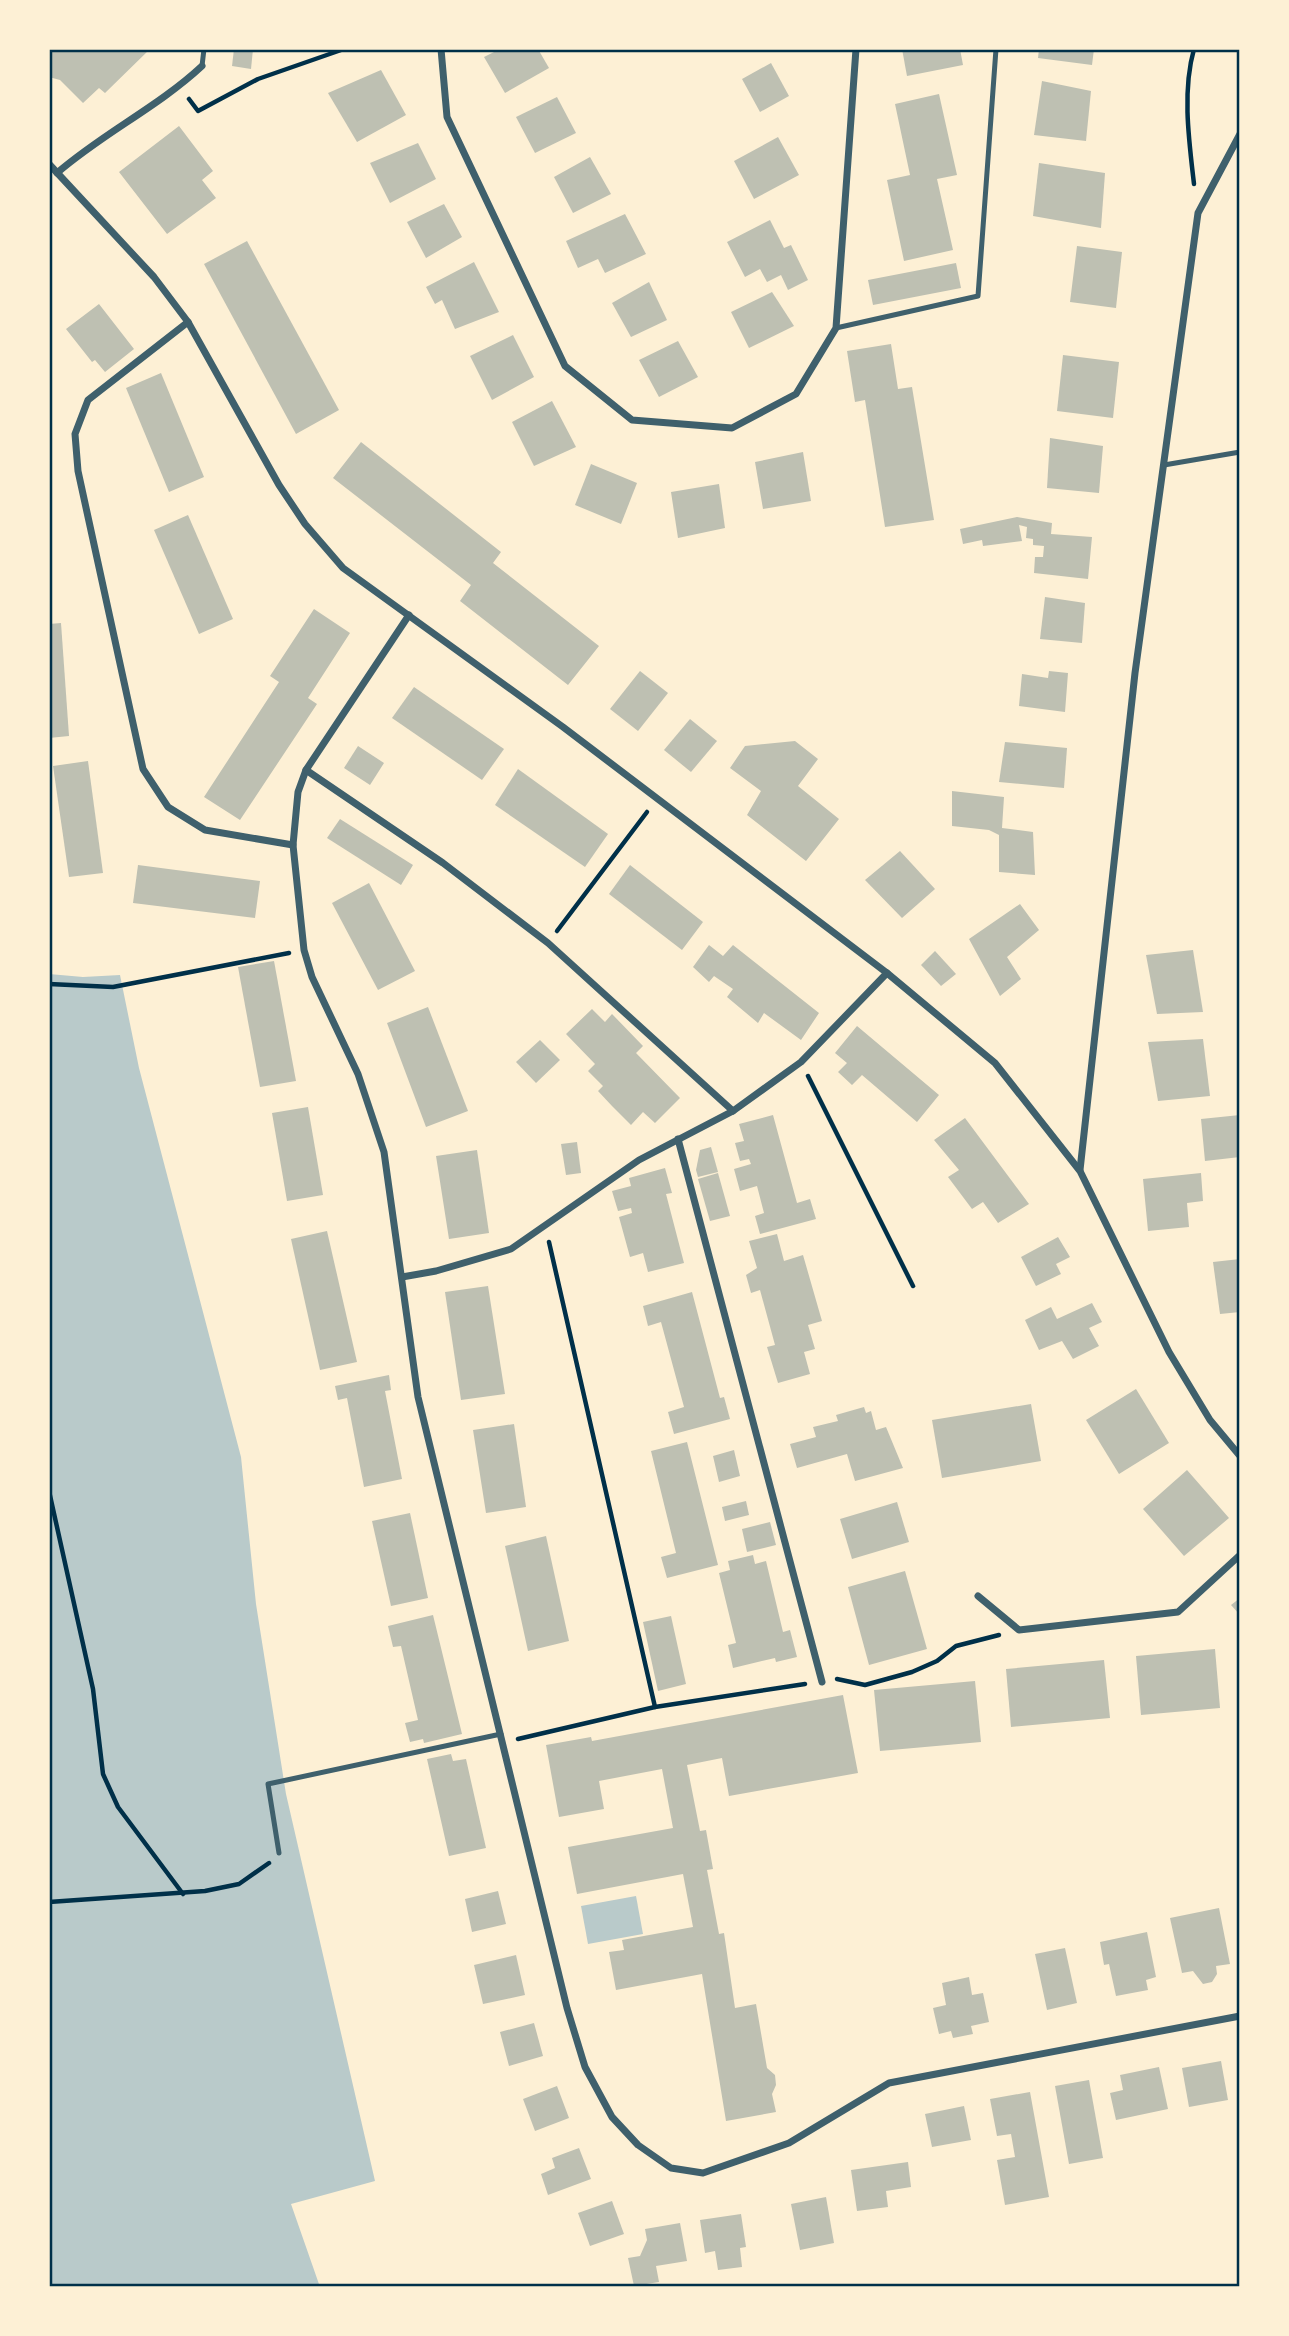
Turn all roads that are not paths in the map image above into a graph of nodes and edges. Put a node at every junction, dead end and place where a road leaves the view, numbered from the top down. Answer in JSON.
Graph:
{"nodes":[{"id":1,"x":204,"y":49,"type":"edge"},
{"id":2,"x":440,"y":49,"type":"edge"},
{"id":3,"x":856,"y":49,"type":"edge"},
{"id":4,"x":996,"y":49,"type":"edge"},
{"id":5,"x":202,"y":66,"type":"joint"},
{"id":6,"x":1240,"y":134,"type":"edge"},
{"id":7,"x":49,"y":164,"type":"edge"},
{"id":8,"x":57,"y":173,"type":"junction"},
{"id":9,"x":188,"y":321,"type":"junction"},
{"id":10,"x":836,"y":328,"type":"junction"},
{"id":11,"x":1240,"y":452,"type":"edge"},
{"id":12,"x":1164,"y":465,"type":"junction"},
{"id":13,"x":409,"y":615,"type":"junction"},
{"id":14,"x":306,"y":770,"type":"junction"},
{"id":15,"x":293,"y":845,"type":"junction"},
{"id":16,"x":887,"y":973,"type":"junction"},
{"id":17,"x":733,"y":1111,"type":"junction"},
{"id":18,"x":678,"y":1139,"type":"junction"},
{"id":19,"x":1080,"y":1171,"type":"junction"},
{"id":20,"x":402,"y":1277,"type":"junction"},
{"id":21,"x":1240,"y":1456,"type":"edge"},
{"id":22,"x":1240,"y":1555,"type":"edge"},
{"id":23,"x":978,"y":1596,"type":"dead end"},
{"id":24,"x":822,"y":1682,"type":"road end"},
{"id":25,"x":502,"y":1738,"type":"junction"},
{"id":26,"x":279,"y":1853,"type":"road end"},
{"id":27,"x":1240,"y":2016,"type":"edge"}],
"edges":[{"from":1,"to":5,"type":"lane"},
{"from":2,"to":10,"type":"street"},
{"from":3,"to":10,"type":"street"},
{"from":4,"to":10,"type":"lane"},
{"from":5,"to":8,"type":"street"},
{"from":6,"to":12,"type":"street"},
{"from":7,"to":8,"type":"street"},
{"from":8,"to":9,"type":"street"},
{"from":9,"to":13,"type":"street"},
{"from":9,"to":15,"type":"street"},
{"from":11,"to":12,"type":"lane"},
{"from":12,"to":19,"type":"street"},
{"from":13,"to":14,"type":"street"},
{"from":13,"to":16,"type":"street"},
{"from":14,"to":15,"type":"street"},
{"from":14,"to":17,"type":"street"},
{"from":15,"to":20,"type":"street"},
{"from":16,"to":17,"type":"street"},
{"from":16,"to":19,"type":"street"},
{"from":17,"to":18,"type":"street"},
{"from":18,"to":20,"type":"street"},
{"from":18,"to":24,"type":"street"},
{"from":19,"to":21,"type":"street"},
{"from":20,"to":25,"type":"street"},
{"from":22,"to":23,"type":"street"},
{"from":25,"to":26,"type":"lane"},
{"from":25,"to":27,"type":"street"}]}
